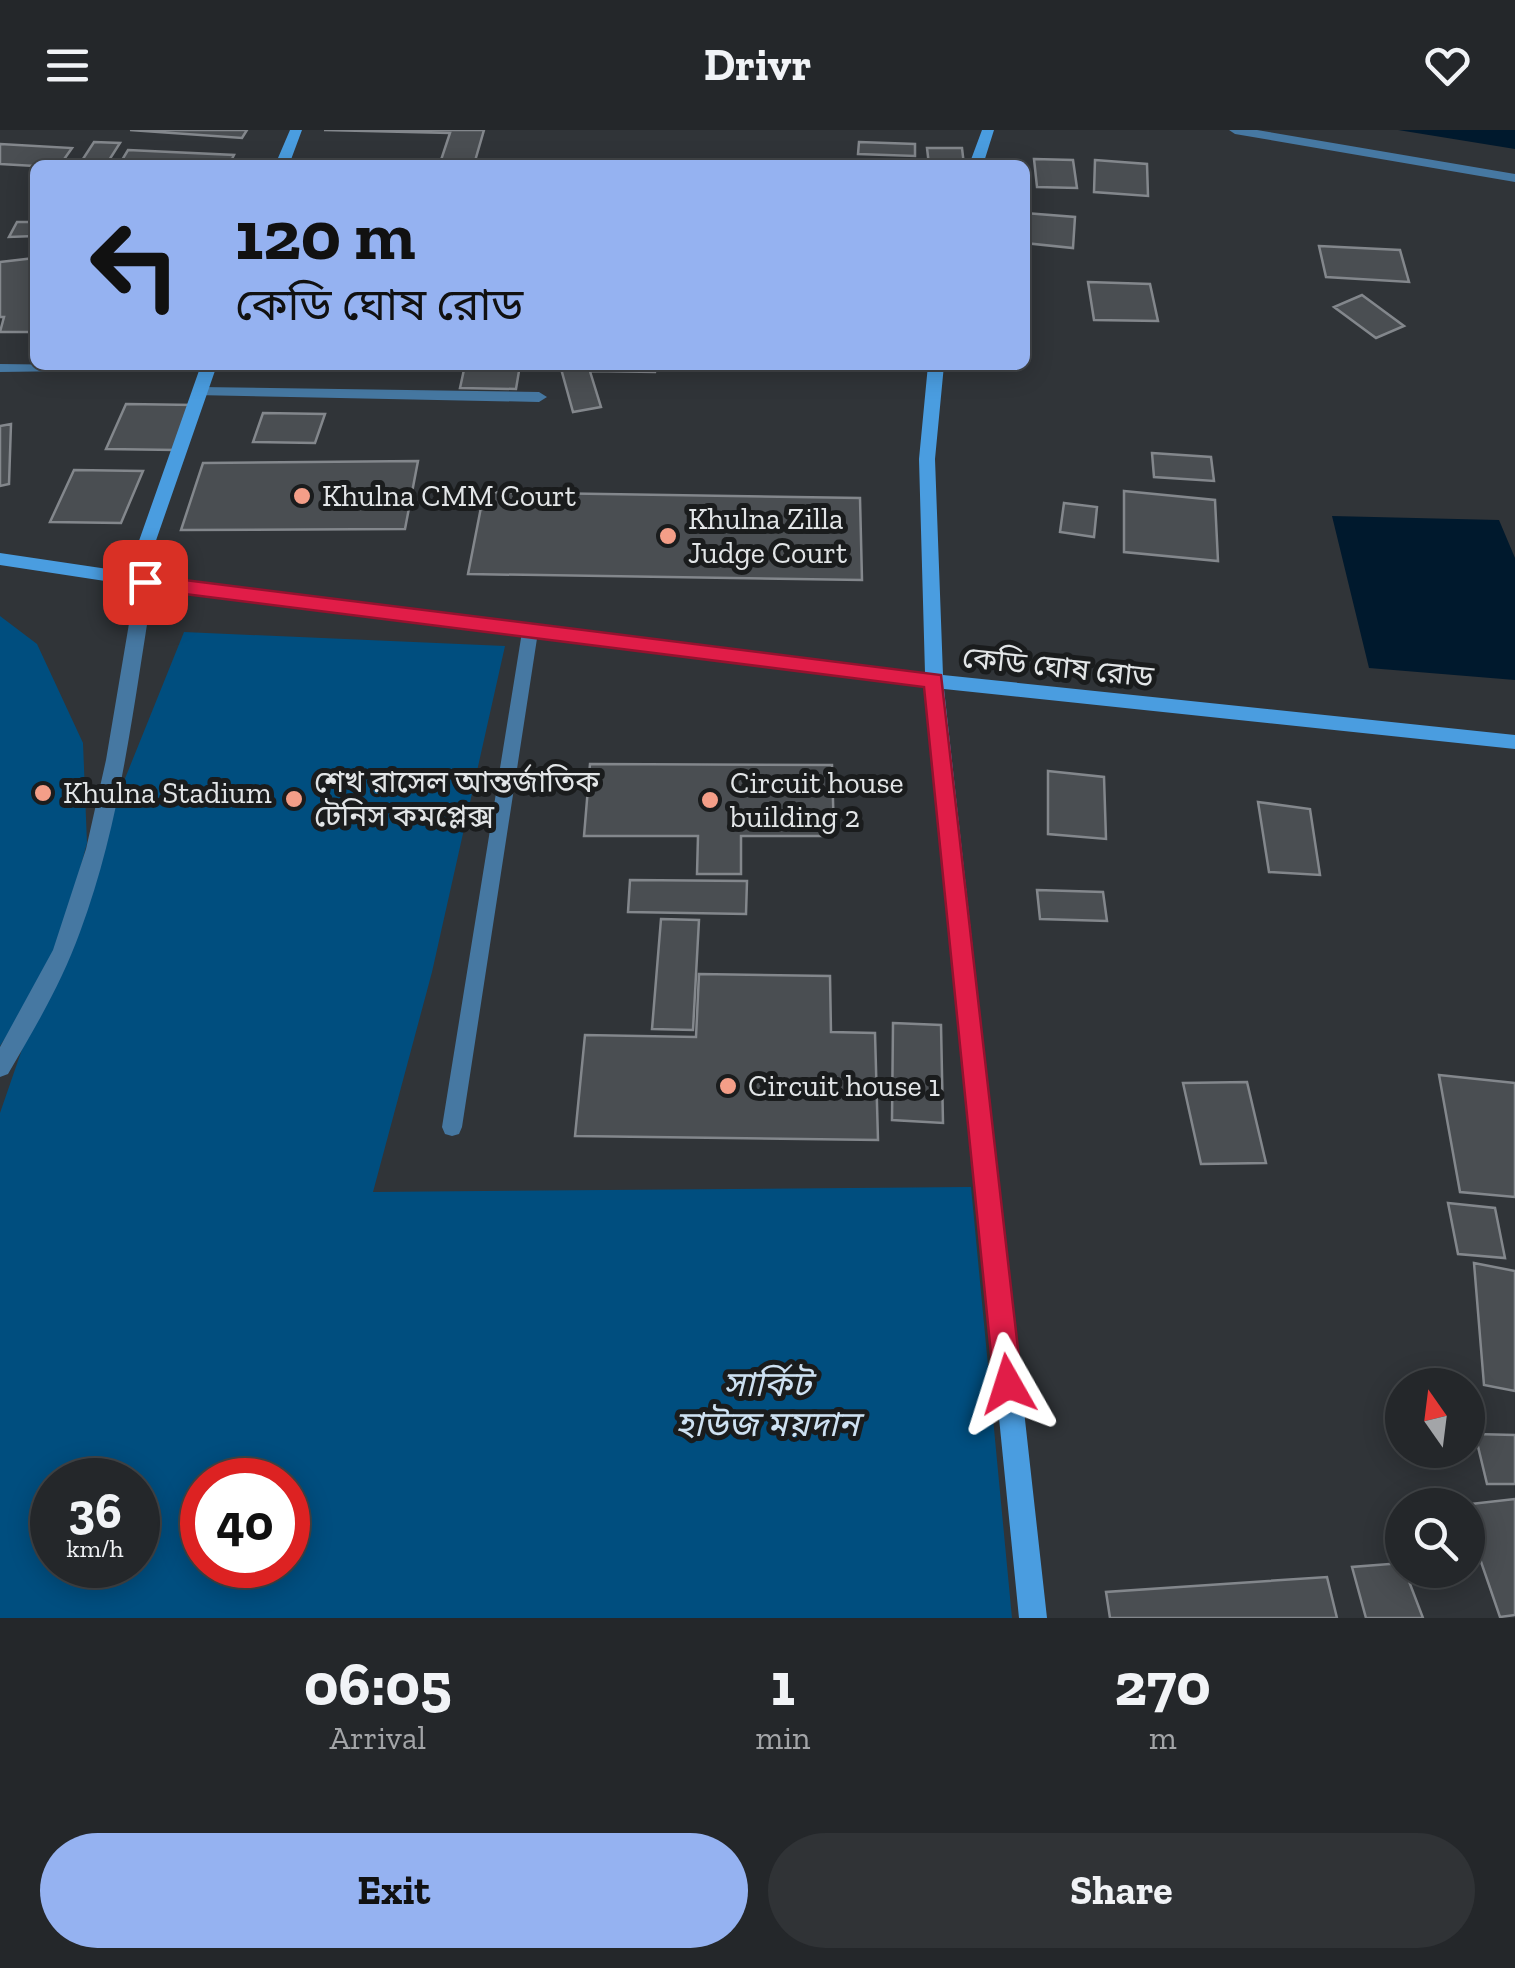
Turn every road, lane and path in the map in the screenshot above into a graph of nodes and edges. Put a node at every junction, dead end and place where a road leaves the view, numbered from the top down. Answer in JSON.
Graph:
{"nodes":[{"id":1,"x":296,"y":130,"type":"edge"},
{"id":2,"x":988,"y":130,"type":"edge"},
{"id":3,"x":1236,"y":130,"type":"edge"},
{"id":4,"x":284,"y":160,"type":"edge"},
{"id":5,"x":978,"y":160,"type":"edge"},
{"id":6,"x":1515,"y":178,"type":"edge"},
{"id":7,"x":0,"y":368,"type":"edge"},
{"id":8,"x":30,"y":368,"type":"edge"},
{"id":9,"x":207,"y":370,"type":"edge"},
{"id":10,"x":936,"y":370,"type":"edge"},
{"id":11,"x":200,"y":392,"type":"junction"},
{"id":12,"x":539,"y":397,"type":"dead end"},
{"id":13,"x":0,"y":560,"type":"edge"},
{"id":14,"x":140,"y":581,"type":"junction"},
{"id":15,"x":530,"y":632,"type":"junction"},
{"id":16,"x":934,"y":680,"type":"junction"},
{"id":17,"x":1515,"y":742,"type":"edge"},
{"id":18,"x":0,"y":1067,"type":"edge"},
{"id":19,"x":452,"y":1127,"type":"dead end"},
{"id":20,"x":1032,"y":1618,"type":"edge"}],
"edges":[{"from":1,"to":4,"type":"street"},
{"from":2,"to":5,"type":"street"},
{"from":3,"to":6,"type":"street"},
{"from":7,"to":8,"type":"lane"},
{"from":9,"to":11,"type":"street"},
{"from":10,"to":16,"type":"street"},
{"from":11,"to":12,"type":"street"},
{"from":11,"to":14,"type":"street"},
{"from":13,"to":14,"type":"street","name":"কেডি ঘোষ রোড"},
{"from":14,"to":15,"type":"street","name":"কেডি ঘোষ রোড"},
{"from":14,"to":18,"type":"street"},
{"from":15,"to":16,"type":"street","name":"কেডি ঘোষ রোড"},
{"from":15,"to":19,"type":"lane"},
{"from":16,"to":17,"type":"street","name":"কেডি ঘোষ রোড"},
{"from":16,"to":20,"type":"street"}]}
